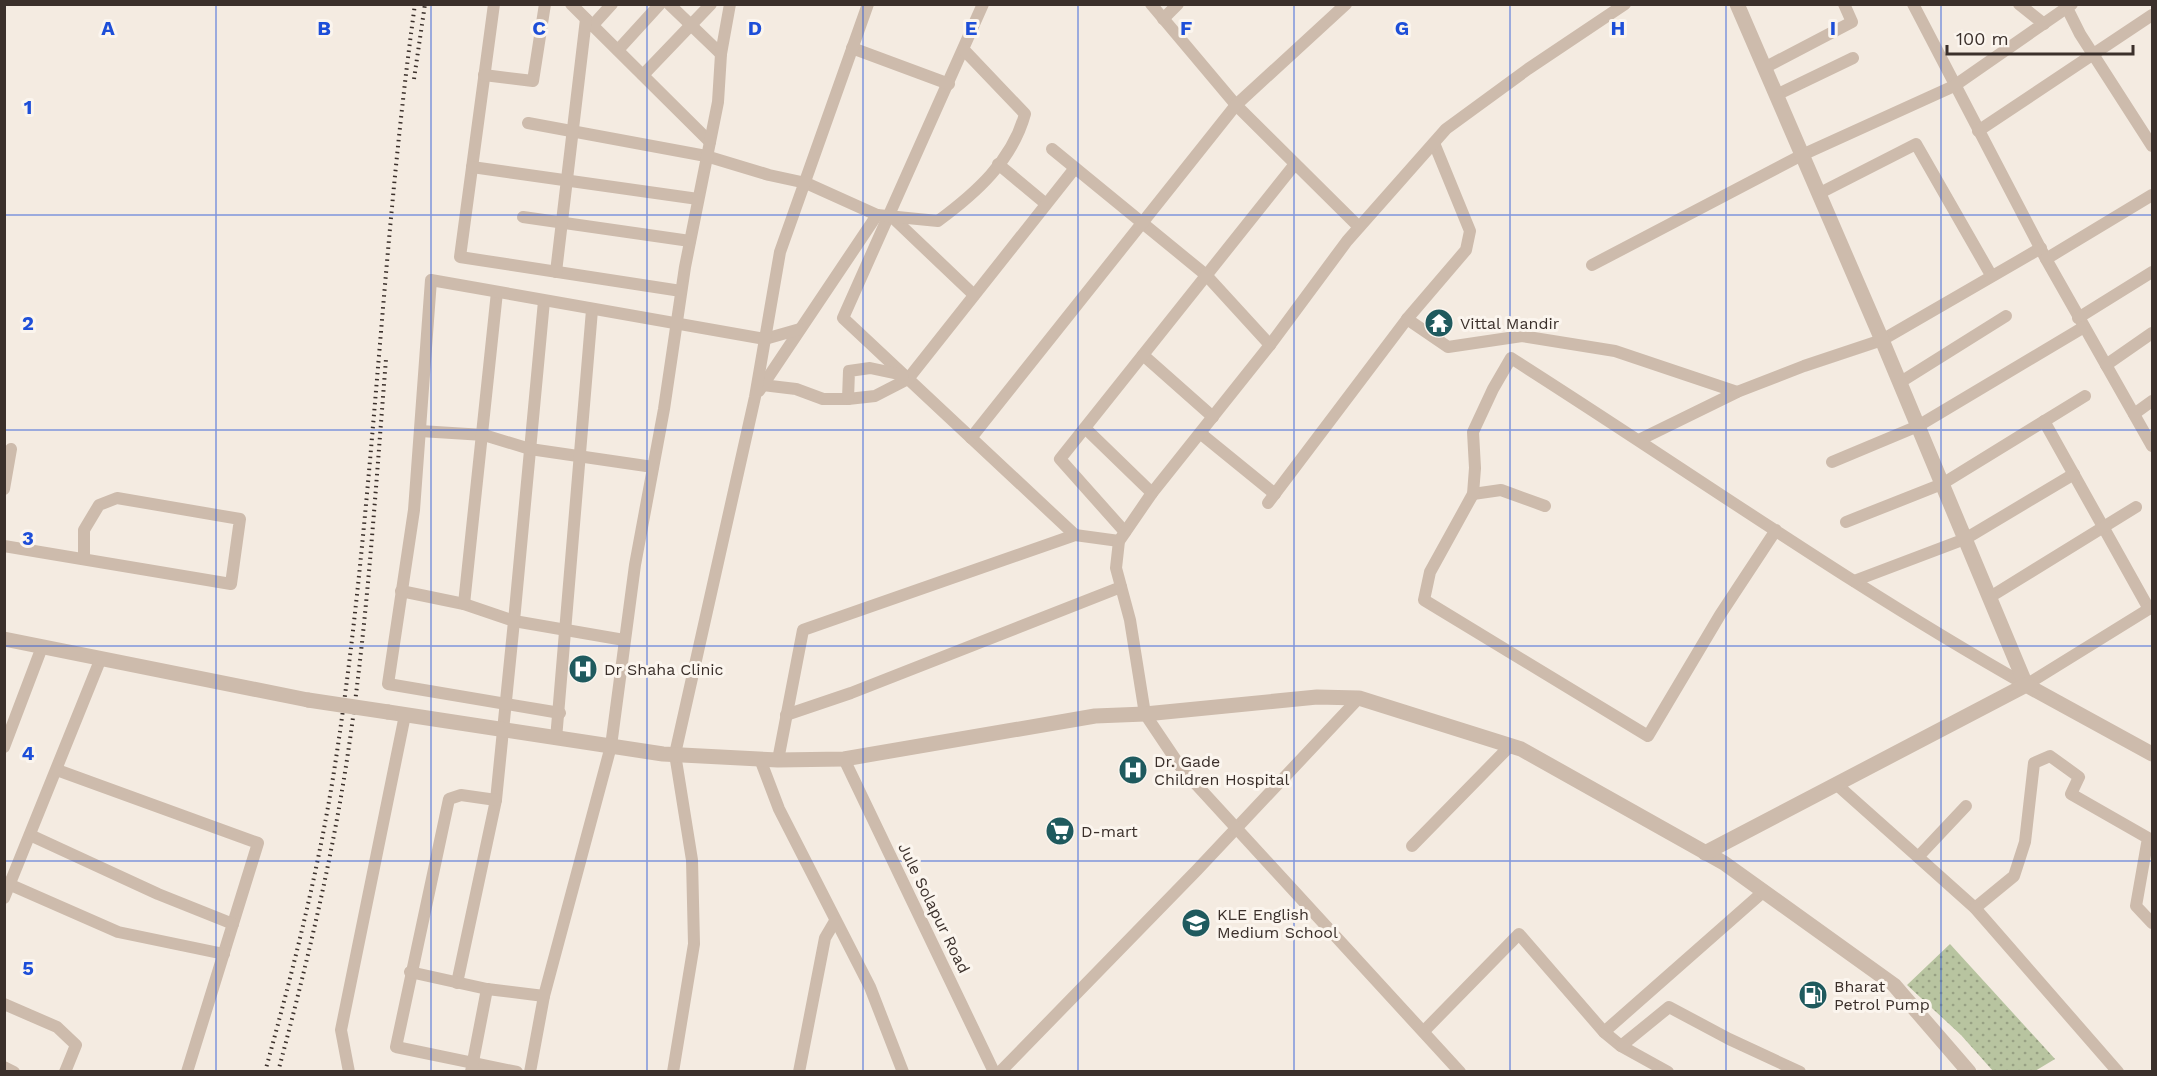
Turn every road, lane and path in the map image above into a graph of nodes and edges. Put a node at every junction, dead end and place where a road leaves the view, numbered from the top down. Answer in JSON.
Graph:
{"nodes":[{"id":1,"x":494,"y":4,"type":"edge"},
{"id":2,"x":545,"y":4,"type":"edge"},
{"id":3,"x":571,"y":4,"type":"edge"},
{"id":4,"x":612,"y":4,"type":"edge"},
{"id":5,"x":660,"y":4,"type":"edge"},
{"id":6,"x":669,"y":4,"type":"edge"},
{"id":7,"x":711,"y":4,"type":"edge"},
{"id":8,"x":730,"y":4,"type":"edge"},
{"id":9,"x":868,"y":4,"type":"edge"},
{"id":10,"x":983,"y":4,"type":"edge"},
{"id":11,"x":1151,"y":4,"type":"edge"},
{"id":12,"x":1178,"y":4,"type":"edge"},
{"id":13,"x":1346,"y":4,"type":"edge"},
{"id":14,"x":1737,"y":4,"type":"edge"},
{"id":15,"x":1844,"y":4,"type":"edge"},
{"id":16,"x":1913,"y":4,"type":"edge"},
{"id":17,"x":2019,"y":4,"type":"edge"},
{"id":18,"x":1621,"y":6,"type":"edge"},
{"id":19,"x":2068,"y":6,"type":"edge"},
{"id":20,"x":2152,"y":15,"type":"edge"},
{"id":21,"x":1163,"y":19,"type":"junction"},
{"id":22,"x":589,"y":22,"type":"junction"},
{"id":23,"x":2044,"y":24,"type":"junction"},
{"id":24,"x":691,"y":25,"type":"junction"},
{"id":25,"x":852,"y":48,"type":"junction"},
{"id":26,"x":618,"y":50,"type":"junction"},
{"id":27,"x":964,"y":50,"type":"junction"},
{"id":28,"x":721,"y":54,"type":"junction"},
{"id":29,"x":2094,"y":54,"type":"junction"},
{"id":30,"x":1853,"y":58,"type":"dead end"},
{"id":31,"x":1764,"y":68,"type":"junction"},
{"id":32,"x":484,"y":75,"type":"junction"},
{"id":33,"x":644,"y":75,"type":"junction"},
{"id":34,"x":950,"y":84,"type":"junction"},
{"id":35,"x":1954,"y":86,"type":"junction"},
{"id":36,"x":1776,"y":95,"type":"junction"},
{"id":37,"x":1236,"y":105,"type":"junction"},
{"id":38,"x":528,"y":123,"type":"dead end"},
{"id":39,"x":1978,"y":131,"type":"junction"},
{"id":40,"x":573,"y":134,"type":"junction"},
{"id":41,"x":710,"y":142,"type":"junction"},
{"id":42,"x":1434,"y":143,"type":"junction"},
{"id":43,"x":2152,"y":146,"type":"edge"},
{"id":44,"x":1052,"y":149,"type":"dead end"},
{"id":45,"x":1802,"y":155,"type":"junction"},
{"id":46,"x":706,"y":156,"type":"junction"},
{"id":47,"x":998,"y":164,"type":"junction"},
{"id":48,"x":1295,"y":164,"type":"junction"},
{"id":49,"x":472,"y":167,"type":"junction"},
{"id":50,"x":1075,"y":168,"type":"junction"},
{"id":51,"x":567,"y":180,"type":"junction"},
{"id":52,"x":806,"y":183,"type":"junction"},
{"id":53,"x":1818,"y":194,"type":"junction"},
{"id":54,"x":2152,"y":195,"type":"edge"},
{"id":55,"x":698,"y":199,"type":"junction"},
{"id":56,"x":1046,"y":204,"type":"junction"},
{"id":57,"x":878,"y":215,"type":"junction"},
{"id":58,"x":523,"y":216,"type":"dead end"},
{"id":59,"x":891,"y":216,"type":"junction"},
{"id":60,"x":562,"y":222,"type":"junction"},
{"id":61,"x":1144,"y":222,"type":"junction"},
{"id":62,"x":1359,"y":227,"type":"junction"},
{"id":63,"x":690,"y":241,"type":"junction"},
{"id":64,"x":2044,"y":254,"type":"junction"},
{"id":65,"x":1592,"y":265,"type":"dead end"},
{"id":66,"x":556,"y":272,"type":"junction"},
{"id":67,"x":2152,"y":272,"type":"edge"},
{"id":68,"x":1206,"y":275,"type":"junction"},
{"id":69,"x":1991,"y":275,"type":"junction"},
{"id":70,"x":681,"y":291,"type":"junction"},
{"id":71,"x":497,"y":292,"type":"junction"},
{"id":72,"x":974,"y":295,"type":"junction"},
{"id":73,"x":544,"y":301,"type":"junction"},
{"id":74,"x":592,"y":310,"type":"junction"},
{"id":75,"x":2006,"y":316,"type":"dead end"},
{"id":76,"x":1407,"y":319,"type":"junction"},
{"id":77,"x":2081,"y":322,"type":"junction"},
{"id":78,"x":676,"y":325,"type":"junction"},
{"id":79,"x":800,"y":329,"type":"junction"},
{"id":80,"x":2152,"y":333,"type":"edge"},
{"id":81,"x":765,"y":339,"type":"junction"},
{"id":82,"x":1882,"y":340,"type":"junction"},
{"id":83,"x":1270,"y":345,"type":"junction"},
{"id":84,"x":1143,"y":355,"type":"junction"},
{"id":85,"x":2106,"y":365,"type":"junction"},
{"id":86,"x":906,"y":377,"type":"junction"},
{"id":87,"x":1899,"y":382,"type":"junction"},
{"id":88,"x":762,"y":385,"type":"junction"},
{"id":89,"x":1737,"y":392,"type":"junction"},
{"id":90,"x":2085,"y":396,"type":"dead end"},
{"id":91,"x":755,"y":397,"type":"junction"},
{"id":92,"x":848,"y":399,"type":"junction"},
{"id":93,"x":2152,"y":401,"type":"edge"},
{"id":94,"x":2134,"y":414,"type":"junction"},
{"id":95,"x":1213,"y":417,"type":"junction"},
{"id":96,"x":2044,"y":421,"type":"junction"},
{"id":97,"x":1918,"y":426,"type":"junction"},
{"id":98,"x":1085,"y":428,"type":"junction"},
{"id":99,"x":420,"y":431,"type":"junction"},
{"id":100,"x":1200,"y":433,"type":"junction"},
{"id":101,"x":484,"y":435,"type":"junction"},
{"id":102,"x":971,"y":438,"type":"junction"},
{"id":103,"x":1639,"y":440,"type":"junction"},
{"id":104,"x":2152,"y":446,"type":"edge"},
{"id":105,"x":11,"y":448,"type":"dead end"},
{"id":106,"x":530,"y":449,"type":"junction"},
{"id":107,"x":579,"y":455,"type":"junction"},
{"id":108,"x":1832,"y":462,"type":"dead end"},
{"id":109,"x":653,"y":467,"type":"junction"},
{"id":110,"x":2074,"y":474,"type":"junction"},
{"id":111,"x":1941,"y":484,"type":"junction"},
{"id":112,"x":4,"y":489,"type":"edge"},
{"id":113,"x":1152,"y":493,"type":"junction"},
{"id":114,"x":1473,"y":494,"type":"junction"},
{"id":115,"x":1545,"y":506,"type":"dead end"},
{"id":116,"x":2136,"y":507,"type":"dead end"},
{"id":117,"x":1846,"y":522,"type":"dead end"},
{"id":118,"x":2103,"y":527,"type":"junction"},
{"id":119,"x":1776,"y":531,"type":"junction"},
{"id":120,"x":1075,"y":535,"type":"junction"},
{"id":121,"x":1122,"y":537,"type":"junction"},
{"id":122,"x":1965,"y":539,"type":"junction"},
{"id":123,"x":4,"y":546,"type":"edge"},
{"id":124,"x":84,"y":559,"type":"junction"},
{"id":125,"x":1854,"y":581,"type":"junction"},
{"id":126,"x":1121,"y":587,"type":"junction"},
{"id":127,"x":401,"y":591,"type":"junction"},
{"id":128,"x":1990,"y":597,"type":"junction"},
{"id":129,"x":464,"y":604,"type":"junction"},
{"id":130,"x":2151,"y":608,"type":"edge"},
{"id":131,"x":514,"y":621,"type":"junction"},
{"id":132,"x":564,"y":632,"type":"junction"},
{"id":133,"x":4,"y":639,"type":"edge"},
{"id":134,"x":624,"y":640,"type":"junction"},
{"id":135,"x":42,"y":646,"type":"junction"},
{"id":136,"x":101,"y":658,"type":"junction"},
{"id":137,"x":2026,"y":685,"type":"junction"},
{"id":138,"x":1359,"y":698,"type":"junction"},
{"id":139,"x":504,"y":704,"type":"junction"},
{"id":140,"x":560,"y":713,"type":"junction"},
{"id":141,"x":1145,"y":714,"type":"junction"},
{"id":142,"x":405,"y":715,"type":"junction"},
{"id":143,"x":786,"y":715,"type":"junction"},
{"id":144,"x":502,"y":729,"type":"junction"},
{"id":145,"x":556,"y":739,"type":"junction"},
{"id":146,"x":611,"y":746,"type":"junction"},
{"id":147,"x":4,"y":747,"type":"edge"},
{"id":148,"x":1509,"y":747,"type":"junction"},
{"id":149,"x":675,"y":754,"type":"junction"},
{"id":150,"x":2152,"y":754,"type":"edge"},
{"id":151,"x":760,"y":759,"type":"junction"},
{"id":152,"x":844,"y":759,"type":"junction"},
{"id":153,"x":778,"y":760,"type":"junction"},
{"id":154,"x":57,"y":770,"type":"junction"},
{"id":155,"x":1836,"y":784,"type":"junction"},
{"id":156,"x":496,"y":800,"type":"junction"},
{"id":157,"x":1966,"y":806,"type":"dead end"},
{"id":158,"x":1237,"y":828,"type":"junction"},
{"id":159,"x":30,"y":835,"type":"junction"},
{"id":160,"x":1412,"y":846,"type":"dead end"},
{"id":161,"x":1705,"y":853,"type":"junction"},
{"id":162,"x":1918,"y":857,"type":"junction"},
{"id":163,"x":7,"y":884,"type":"edge"},
{"id":164,"x":1763,"y":891,"type":"junction"},
{"id":165,"x":4,"y":898,"type":"edge"},
{"id":166,"x":1976,"y":908,"type":"junction"},
{"id":167,"x":835,"y":921,"type":"junction"},
{"id":168,"x":2152,"y":923,"type":"edge"},
{"id":169,"x":233,"y":924,"type":"junction"},
{"id":170,"x":224,"y":954,"type":"junction"},
{"id":171,"x":410,"y":972,"type":"junction"},
{"id":172,"x":457,"y":983,"type":"junction"},
{"id":173,"x":487,"y":989,"type":"junction"},
{"id":174,"x":544,"y":996,"type":"junction"},
{"id":175,"x":4,"y":1004,"type":"edge"},
{"id":176,"x":1424,"y":1031,"type":"junction"},
{"id":177,"x":1604,"y":1032,"type":"junction"},
{"id":178,"x":1621,"y":1046,"type":"junction"},
{"id":179,"x":472,"y":1066,"type":"edge"},
{"id":180,"x":4,"y":1067,"type":"edge"},
{"id":181,"x":14,"y":1071,"type":"edge"},
{"id":182,"x":65,"y":1071,"type":"edge"},
{"id":183,"x":187,"y":1071,"type":"edge"},
{"id":184,"x":349,"y":1071,"type":"edge"},
{"id":185,"x":517,"y":1071,"type":"edge"},
{"id":186,"x":530,"y":1071,"type":"edge"},
{"id":187,"x":673,"y":1071,"type":"edge"},
{"id":188,"x":799,"y":1071,"type":"edge"},
{"id":189,"x":903,"y":1071,"type":"edge"},
{"id":190,"x":994,"y":1071,"type":"edge"},
{"id":191,"x":1000,"y":1071,"type":"edge"},
{"id":192,"x":1460,"y":1071,"type":"edge"},
{"id":193,"x":1668,"y":1071,"type":"edge"},
{"id":194,"x":1800,"y":1071,"type":"edge"},
{"id":195,"x":1969,"y":1071,"type":"edge"},
{"id":196,"x":2118,"y":1071,"type":"edge"}],
"edges":[{"from":1,"to":32,"type":"street"},
{"from":2,"to":32,"type":"street"},
{"from":3,"to":22,"type":"street"},
{"from":4,"to":22,"type":"street"},
{"from":5,"to":26,"type":"street"},
{"from":6,"to":24,"type":"street"},
{"from":7,"to":24,"type":"street"},
{"from":8,"to":28,"type":"street"},
{"from":9,"to":25,"type":"street"},
{"from":10,"to":27,"type":"street"},
{"from":11,"to":21,"type":"street"},
{"from":12,"to":21,"type":"street"},
{"from":13,"to":37,"type":"street"},
{"from":14,"to":31,"type":"street"},
{"from":15,"to":31,"type":"street"},
{"from":16,"to":35,"type":"street"},
{"from":17,"to":23,"type":"street"},
{"from":18,"to":42,"type":"street"},
{"from":19,"to":23,"type":"street"},
{"from":19,"to":29,"type":"street"},
{"from":20,"to":29,"type":"street"},
{"from":21,"to":37,"type":"street"},
{"from":22,"to":26,"type":"street"},
{"from":22,"to":40,"type":"street"},
{"from":23,"to":35,"type":"street"},
{"from":24,"to":28,"type":"street"},
{"from":24,"to":33,"type":"street"},
{"from":25,"to":34,"type":"street"},
{"from":25,"to":52,"type":"street"},
{"from":26,"to":33,"type":"street"},
{"from":27,"to":34,"type":"street"},
{"from":27,"to":47,"type":"street"},
{"from":28,"to":41,"type":"street"},
{"from":29,"to":39,"type":"street"},
{"from":29,"to":43,"type":"street"},
{"from":30,"to":36,"type":"street"},
{"from":31,"to":36,"type":"street"},
{"from":32,"to":49,"type":"street"},
{"from":33,"to":41,"type":"street"},
{"from":34,"to":59,"type":"street"},
{"from":35,"to":39,"type":"street"},
{"from":35,"to":45,"type":"street"},
{"from":36,"to":45,"type":"street"},
{"from":37,"to":48,"type":"street"},
{"from":37,"to":61,"type":"street"},
{"from":38,"to":40,"type":"street"},
{"from":39,"to":64,"type":"street"},
{"from":40,"to":46,"type":"street"},
{"from":40,"to":51,"type":"street"},
{"from":41,"to":46,"type":"street"},
{"from":42,"to":62,"type":"street"},
{"from":42,"to":76,"type":"street"},
{"from":44,"to":50,"type":"street"},
{"from":45,"to":53,"type":"street"},
{"from":45,"to":65,"type":"street"},
{"from":46,"to":52,"type":"street"},
{"from":46,"to":55,"type":"street"},
{"from":47,"to":56,"type":"street"},
{"from":47,"to":59,"type":"street"},
{"from":48,"to":62,"type":"street"},
{"from":48,"to":68,"type":"street"},
{"from":49,"to":51,"type":"street"},
{"from":49,"to":66,"type":"street"},
{"from":50,"to":56,"type":"street"},
{"from":50,"to":61,"type":"street"},
{"from":51,"to":55,"type":"street"},
{"from":51,"to":60,"type":"street"},
{"from":52,"to":57,"type":"street"},
{"from":52,"to":81,"type":"street"},
{"from":53,"to":69,"type":"street"},
{"from":53,"to":82,"type":"street"},
{"from":54,"to":64,"type":"street"},
{"from":55,"to":63,"type":"street"},
{"from":56,"to":72,"type":"street"},
{"from":57,"to":59,"type":"street"},
{"from":57,"to":79,"type":"street"},
{"from":58,"to":60,"type":"street"},
{"from":59,"to":72,"type":"street"},
{"from":59,"to":86,"type":"street"},
{"from":60,"to":63,"type":"street"},
{"from":60,"to":66,"type":"street"},
{"from":61,"to":68,"type":"street"},
{"from":61,"to":102,"type":"street"},
{"from":62,"to":83,"type":"street"},
{"from":63,"to":70,"type":"street"},
{"from":64,"to":69,"type":"street"},
{"from":64,"to":77,"type":"street"},
{"from":66,"to":70,"type":"street"},
{"from":67,"to":77,"type":"street"},
{"from":68,"to":83,"type":"street"},
{"from":68,"to":84,"type":"street"},
{"from":69,"to":82,"type":"street"},
{"from":70,"to":78,"type":"street"},
{"from":71,"to":73,"type":"street"},
{"from":71,"to":99,"type":"street"},
{"from":71,"to":101,"type":"street"},
{"from":72,"to":86,"type":"street"},
{"from":73,"to":74,"type":"street"},
{"from":73,"to":106,"type":"street"},
{"from":74,"to":78,"type":"street"},
{"from":74,"to":107,"type":"street"},
{"from":75,"to":87,"type":"street"},
{"from":76,"to":89,"type":"street"},
{"from":76,"to":100,"type":"street"},
{"from":77,"to":85,"type":"street"},
{"from":77,"to":97,"type":"street"},
{"from":78,"to":81,"type":"street"},
{"from":78,"to":109,"type":"street"},
{"from":79,"to":81,"type":"street"},
{"from":79,"to":88,"type":"street"},
{"from":80,"to":85,"type":"street"},
{"from":81,"to":91,"type":"street"},
{"from":82,"to":87,"type":"street"},
{"from":82,"to":89,"type":"street"},
{"from":83,"to":95,"type":"street"},
{"from":84,"to":95,"type":"street"},
{"from":84,"to":98,"type":"street"},
{"from":85,"to":94,"type":"street"},
{"from":86,"to":92,"type":"street"},
{"from":86,"to":92,"type":"street"},
{"from":86,"to":102,"type":"street"},
{"from":87,"to":97,"type":"street"},
{"from":88,"to":91,"type":"street"},
{"from":88,"to":92,"type":"street"},
{"from":89,"to":103,"type":"street"},
{"from":90,"to":96,"type":"street"},
{"from":91,"to":149,"type":"street"},
{"from":93,"to":94,"type":"street"},
{"from":94,"to":104,"type":"street"},
{"from":95,"to":100,"type":"street"},
{"from":96,"to":110,"type":"street"},
{"from":96,"to":111,"type":"street"},
{"from":97,"to":108,"type":"street"},
{"from":97,"to":111,"type":"street"},
{"from":98,"to":113,"type":"street"},
{"from":98,"to":121,"type":"street"},
{"from":99,"to":101,"type":"street"},
{"from":99,"to":127,"type":"street"},
{"from":100,"to":113,"type":"street"},
{"from":101,"to":106,"type":"street"},
{"from":101,"to":129,"type":"street"},
{"from":102,"to":120,"type":"street"},
{"from":103,"to":114,"type":"street"},
{"from":103,"to":119,"type":"street"},
{"from":105,"to":112,"type":"street"},
{"from":106,"to":107,"type":"street"},
{"from":106,"to":131,"type":"street"},
{"from":107,"to":109,"type":"street"},
{"from":107,"to":132,"type":"street"},
{"from":109,"to":134,"type":"street"},
{"from":110,"to":118,"type":"street"},
{"from":110,"to":122,"type":"street"},
{"from":111,"to":117,"type":"street"},
{"from":111,"to":122,"type":"street"},
{"from":113,"to":121,"type":"street"},
{"from":114,"to":115,"type":"street"},
{"from":114,"to":119,"type":"street"},
{"from":116,"to":118,"type":"street"},
{"from":118,"to":128,"type":"street"},
{"from":118,"to":130,"type":"street"},
{"from":119,"to":125,"type":"street"},
{"from":120,"to":121,"type":"street"},
{"from":120,"to":143,"type":"street"},
{"from":121,"to":126,"type":"street"},
{"from":122,"to":125,"type":"street"},
{"from":122,"to":128,"type":"street"},
{"from":123,"to":124,"type":"street"},
{"from":124,"to":124,"type":"street"},
{"from":125,"to":137,"type":"street"},
{"from":126,"to":141,"type":"street"},
{"from":126,"to":143,"type":"street"},
{"from":127,"to":129,"type":"street"},
{"from":127,"to":139,"type":"street"},
{"from":128,"to":137,"type":"street"},
{"from":129,"to":131,"type":"street"},
{"from":130,"to":137,"type":"street"},
{"from":131,"to":132,"type":"street"},
{"from":131,"to":139,"type":"street"},
{"from":132,"to":134,"type":"street"},
{"from":132,"to":140,"type":"street"},
{"from":133,"to":135,"type":"street"},
{"from":134,"to":146,"type":"street"},
{"from":135,"to":136,"type":"street"},
{"from":135,"to":147,"type":"street"},
{"from":136,"to":142,"type":"street","bridge":true},
{"from":136,"to":154,"type":"street"},
{"from":137,"to":150,"type":"street"},
{"from":137,"to":155,"type":"street"},
{"from":138,"to":141,"type":"street"},
{"from":138,"to":148,"type":"street"},
{"from":138,"to":158,"type":"street"},
{"from":139,"to":140,"type":"street"},
{"from":139,"to":144,"type":"street"},
{"from":140,"to":145,"type":"street"},
{"from":141,"to":152,"type":"street"},
{"from":141,"to":158,"type":"street"},
{"from":142,"to":144,"type":"street"},
{"from":142,"to":184,"type":"street"},
{"from":143,"to":153,"type":"street"},
{"from":144,"to":145,"type":"street"},
{"from":144,"to":156,"type":"street"},
{"from":145,"to":146,"type":"street"},
{"from":146,"to":149,"type":"street"},
{"from":146,"to":174,"type":"street"},
{"from":148,"to":160,"type":"street"},
{"from":148,"to":161,"type":"street"},
{"from":149,"to":151,"type":"street"},
{"from":149,"to":187,"type":"street"},
{"from":151,"to":153,"type":"street"},
{"from":151,"to":167,"type":"street"},
{"from":152,"to":153,"type":"street"},
{"from":152,"to":190,"type":"street","name":"Jule Solapur Road"},
{"from":154,"to":159,"type":"street"},
{"from":154,"to":169,"type":"street"},
{"from":155,"to":161,"type":"street"},
{"from":155,"to":162,"type":"street"},
{"from":156,"to":171,"type":"street"},
{"from":156,"to":172,"type":"street"},
{"from":157,"to":162,"type":"street"},
{"from":158,"to":176,"type":"street"},
{"from":158,"to":191,"type":"street"},
{"from":159,"to":163,"type":"street"},
{"from":159,"to":169,"type":"street"},
{"from":161,"to":164,"type":"street"},
{"from":162,"to":166,"type":"street"},
{"from":163,"to":165,"type":"street"},
{"from":163,"to":170,"type":"street"},
{"from":164,"to":177,"type":"street"},
{"from":164,"to":195,"type":"street"},
{"from":166,"to":168,"type":"street"},
{"from":166,"to":196,"type":"street"},
{"from":167,"to":188,"type":"street"},
{"from":167,"to":189,"type":"street"},
{"from":169,"to":170,"type":"street"},
{"from":170,"to":183,"type":"street"},
{"from":171,"to":172,"type":"street"},
{"from":171,"to":179,"type":"street"},
{"from":172,"to":173,"type":"street"},
{"from":173,"to":174,"type":"street"},
{"from":173,"to":179,"type":"street"},
{"from":174,"to":186,"type":"street"},
{"from":175,"to":182,"type":"street"},
{"from":176,"to":177,"type":"street"},
{"from":176,"to":192,"type":"street"},
{"from":177,"to":178,"type":"street"},
{"from":178,"to":193,"type":"street"},
{"from":178,"to":194,"type":"street"},
{"from":179,"to":185,"type":"street"},
{"from":180,"to":181,"type":"street"}]}
